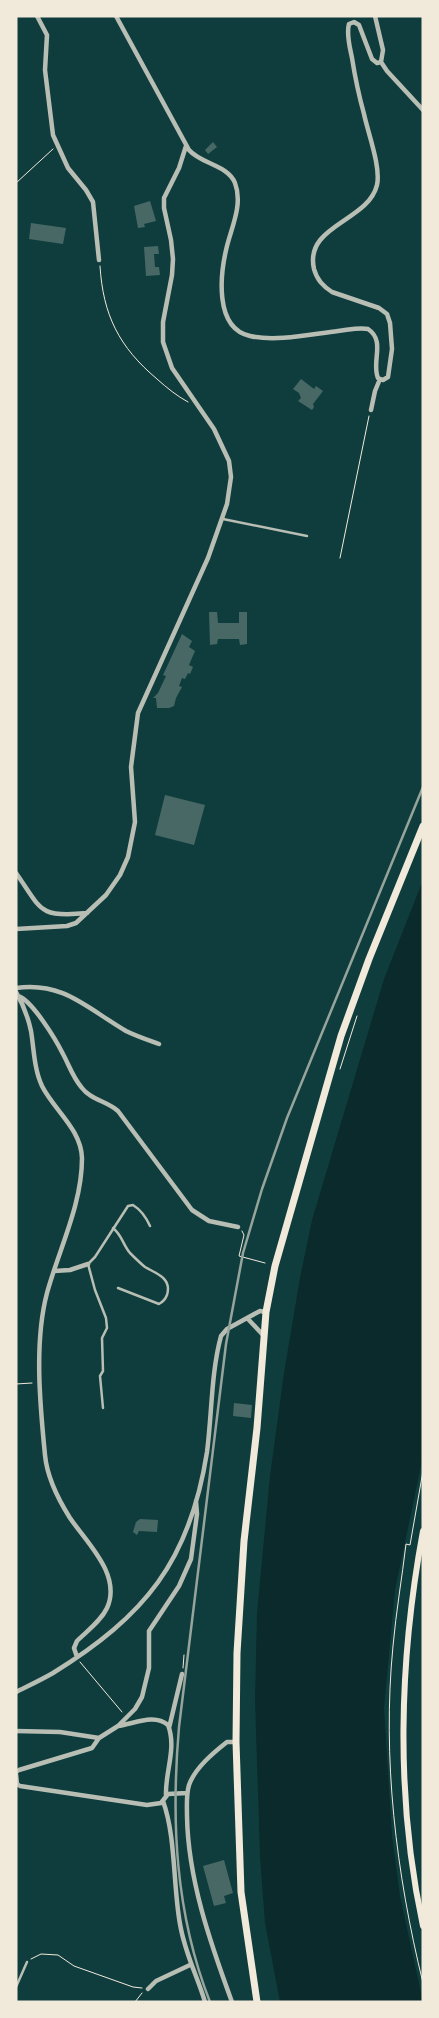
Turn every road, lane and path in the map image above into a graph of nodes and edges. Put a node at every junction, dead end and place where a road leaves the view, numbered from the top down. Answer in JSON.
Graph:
{"nodes":[{"id":1,"x":38,"y":16,"type":"edge"},
{"id":2,"x":116,"y":16,"type":"edge"},
{"id":3,"x":375,"y":16,"type":"edge"},
{"id":4,"x":381,"y":62,"type":"junction"},
{"id":5,"x":423,"y":110,"type":"edge"},
{"id":6,"x":57,"y":145,"type":"junction"},
{"id":7,"x":186,"y":146,"type":"junction"},
{"id":8,"x":16,"y":183,"type":"edge"},
{"id":9,"x":99,"y":260,"type":"joint"},
{"id":10,"x":380,"y":379,"type":"junction"},
{"id":11,"x":196,"y":402,"type":"junction"},
{"id":12,"x":370,"y":410,"type":"joint"},
{"id":13,"x":223,"y":519,"type":"junction"},
{"id":14,"x":306,"y":536,"type":"dead end"},
{"id":15,"x":340,"y":558,"type":"dead end"},
{"id":16,"x":423,"y":826,"type":"edge"},
{"id":17,"x":16,"y":873,"type":"edge"},
{"id":18,"x":87,"y":913,"type":"junction"},
{"id":19,"x":16,"y":929,"type":"edge"},
{"id":20,"x":16,"y":988,"type":"edge"},
{"id":21,"x":17,"y":994,"type":"edge"},
{"id":22,"x":357,"y":1017,"type":"dead end"},
{"id":23,"x":159,"y":1044,"type":"dead end"},
{"id":24,"x":340,"y":1069,"type":"dead end"},
{"id":25,"x":150,"y":1226,"type":"dead end"},
{"id":26,"x":238,"y":1227,"type":"joint"},
{"id":27,"x":112,"y":1228,"type":"junction"},
{"id":28,"x":265,"y":1263,"type":"dead end"},
{"id":29,"x":88,"y":1264,"type":"junction"},
{"id":30,"x":54,"y":1271,"type":"junction"},
{"id":31,"x":118,"y":1288,"type":"dead end"},
{"id":32,"x":266,"y":1312,"type":"junction"},
{"id":33,"x":248,"y":1319,"type":"junction"},
{"id":34,"x":264,"y":1336,"type":"junction"},
{"id":35,"x":41,"y":1382,"type":"junction"},
{"id":36,"x":16,"y":1384,"type":"edge"},
{"id":37,"x":103,"y":1408,"type":"dead end"},
{"id":38,"x":423,"y":1471,"type":"edge"},
{"id":39,"x":196,"y":1499,"type":"junction"},
{"id":40,"x":423,"y":1531,"type":"edge"},
{"id":41,"x":410,"y":1545,"type":"dead end"},
{"id":42,"x":184,"y":1654,"type":"dead end"},
{"id":43,"x":77,"y":1657,"type":"junction"},
{"id":44,"x":182,"y":1674,"type":"joint"},
{"id":45,"x":16,"y":1692,"type":"edge"},
{"id":46,"x":127,"y":1718,"type":"junction"},
{"id":47,"x":120,"y":1726,"type":"junction"},
{"id":48,"x":169,"y":1728,"type":"junction"},
{"id":49,"x":16,"y":1731,"type":"edge"},
{"id":50,"x":99,"y":1738,"type":"junction"},
{"id":51,"x":236,"y":1742,"type":"junction"},
{"id":52,"x":16,"y":1773,"type":"edge"},
{"id":53,"x":187,"y":1793,"type":"junction"},
{"id":54,"x":166,"y":1795,"type":"junction"},
{"id":55,"x":163,"y":1802,"type":"junction"},
{"id":56,"x":423,"y":1926,"type":"edge"},
{"id":57,"x":29,"y":1961,"type":"joint"},
{"id":58,"x":190,"y":1965,"type":"junction"},
{"id":59,"x":16,"y":1987,"type":"edge"},
{"id":60,"x":148,"y":1989,"type":"junction"},
{"id":61,"x":135,"y":2002,"type":"edge"},
{"id":62,"x":205,"y":2002,"type":"edge"},
{"id":63,"x":232,"y":2002,"type":"edge"},
{"id":64,"x":257,"y":2002,"type":"edge"}],
"edges":[{"from":1,"to":6,"type":"street"},
{"from":2,"to":7,"type":"street"},
{"from":3,"to":4,"type":"street"},
{"from":4,"to":5,"type":"street"},
{"from":4,"to":10,"type":"street"},
{"from":6,"to":8,"type":"path"},
{"from":6,"to":9,"type":"street"},
{"from":7,"to":10,"type":"street"},
{"from":7,"to":11,"type":"street"},
{"from":9,"to":11,"type":"path"},
{"from":10,"to":12,"type":"street"},
{"from":11,"to":13,"type":"street"},
{"from":12,"to":15,"type":"path"},
{"from":13,"to":14,"type":"lane"},
{"from":13,"to":18,"type":"street"},
{"from":16,"to":32,"type":"main road"},
{"from":17,"to":18,"type":"street"},
{"from":18,"to":19,"type":"street"},
{"from":20,"to":23,"type":"street"},
{"from":21,"to":26,"type":"street"},
{"from":21,"to":30,"type":"street"},
{"from":22,"to":24,"type":"path"},
{"from":25,"to":27,"type":"lane"},
{"from":26,"to":28,"type":"path"},
{"from":27,"to":29,"type":"lane"},
{"from":27,"to":31,"type":"lane"},
{"from":29,"to":30,"type":"street"},
{"from":29,"to":37,"type":"lane"},
{"from":30,"to":35,"type":"street"},
{"from":32,"to":33,"type":"street"},
{"from":32,"to":34,"type":"main road"},
{"from":33,"to":34,"type":"street"},
{"from":33,"to":39,"type":"street"},
{"from":34,"to":51,"type":"main road"},
{"from":35,"to":36,"type":"path"},
{"from":35,"to":43,"type":"street"},
{"from":38,"to":41,"type":"path"},
{"from":39,"to":43,"type":"street"},
{"from":39,"to":46,"type":"street"},
{"from":40,"to":56,"type":"main road"},
{"from":42,"to":44,"type":"path"},
{"from":43,"to":45,"type":"street"},
{"from":43,"to":46,"type":"path"},
{"from":44,"to":48,"type":"street"},
{"from":46,"to":47,"type":"street"},
{"from":47,"to":48,"type":"street"},
{"from":47,"to":50,"type":"street"},
{"from":48,"to":54,"type":"street"},
{"from":49,"to":50,"type":"street"},
{"from":50,"to":52,"type":"street"},
{"from":51,"to":53,"type":"street"},
{"from":51,"to":64,"type":"main road"},
{"from":52,"to":55,"type":"street"},
{"from":53,"to":54,"type":"street"},
{"from":53,"to":63,"type":"street"},
{"from":54,"to":55,"type":"street"},
{"from":55,"to":58,"type":"street"},
{"from":57,"to":59,"type":"lane"},
{"from":57,"to":60,"type":"path"},
{"from":58,"to":60,"type":"street"},
{"from":58,"to":62,"type":"street"},
{"from":60,"to":61,"type":"path"}]}
